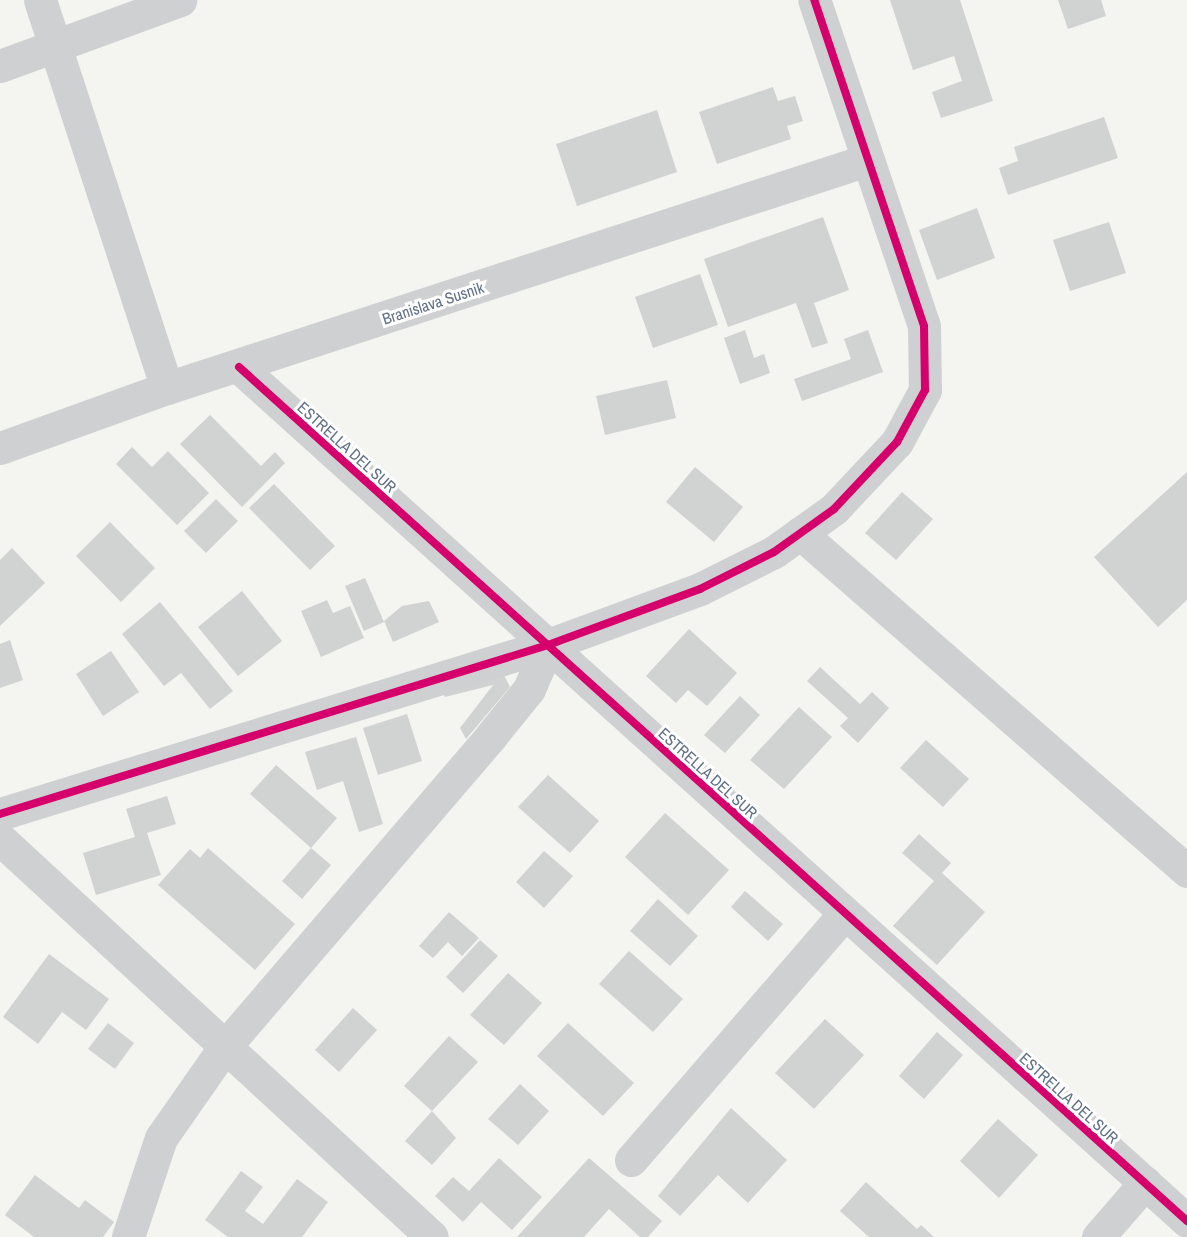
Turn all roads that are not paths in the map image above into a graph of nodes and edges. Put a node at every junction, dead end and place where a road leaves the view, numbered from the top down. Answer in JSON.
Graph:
{"nodes":[{"id":1,"x":40,"y":0,"type":"edge"},
{"id":2,"x":180,"y":0,"type":"edge"},
{"id":3,"x":814,"y":0,"type":"edge"},
{"id":4,"x":55,"y":48,"type":"junction"},
{"id":5,"x":0,"y":66,"type":"edge"},
{"id":6,"x":867,"y":160,"type":"junction"},
{"id":7,"x":238,"y":367,"type":"junction"},
{"id":8,"x":167,"y":388,"type":"junction"},
{"id":9,"x":0,"y":448,"type":"edge"},
{"id":10,"x":800,"y":533,"type":"junction"},
{"id":11,"x":548,"y":645,"type":"junction"},
{"id":12,"x":0,"y":814,"type":"edge"},
{"id":13,"x":0,"y":839,"type":"edge"},
{"id":14,"x":1187,"y":871,"type":"edge"},
{"id":15,"x":843,"y":915,"type":"junction"},
{"id":16,"x":224,"y":1048,"type":"junction"},
{"id":17,"x":631,"y":1160,"type":"dead end"},
{"id":18,"x":1145,"y":1183,"type":"junction"},
{"id":19,"x":1187,"y":1221,"type":"edge"},
{"id":20,"x":128,"y":1237,"type":"edge"},
{"id":21,"x":432,"y":1237,"type":"edge"},
{"id":22,"x":1098,"y":1237,"type":"edge"}],
"edges":[{"from":1,"to":4,"type":"street"},
{"from":2,"to":4,"type":"street"},
{"from":3,"to":6,"type":"street"},
{"from":4,"to":5,"type":"street"},
{"from":4,"to":8,"type":"street"},
{"from":6,"to":7,"type":"street","name":"Branislava Susnik"},
{"from":6,"to":10,"type":"street"},
{"from":7,"to":8,"type":"street","name":"Branislava Susnik"},
{"from":7,"to":11,"type":"street","name":"ESTRELLA DEL SUR"},
{"from":8,"to":9,"type":"street","name":"Branislava Susnik"},
{"from":10,"to":11,"type":"street"},
{"from":10,"to":14,"type":"street"},
{"from":11,"to":12,"type":"street"},
{"from":11,"to":15,"type":"street","name":"ESTRELLA DEL SUR"},
{"from":11,"to":16,"type":"street"},
{"from":13,"to":16,"type":"street"},
{"from":15,"to":17,"type":"street"},
{"from":15,"to":18,"type":"street","name":"ESTRELLA DEL SUR"},
{"from":16,"to":20,"type":"street"},
{"from":16,"to":21,"type":"street"},
{"from":18,"to":19,"type":"street","name":"ESTRELLA DEL SUR"},
{"from":18,"to":22,"type":"street"}]}
